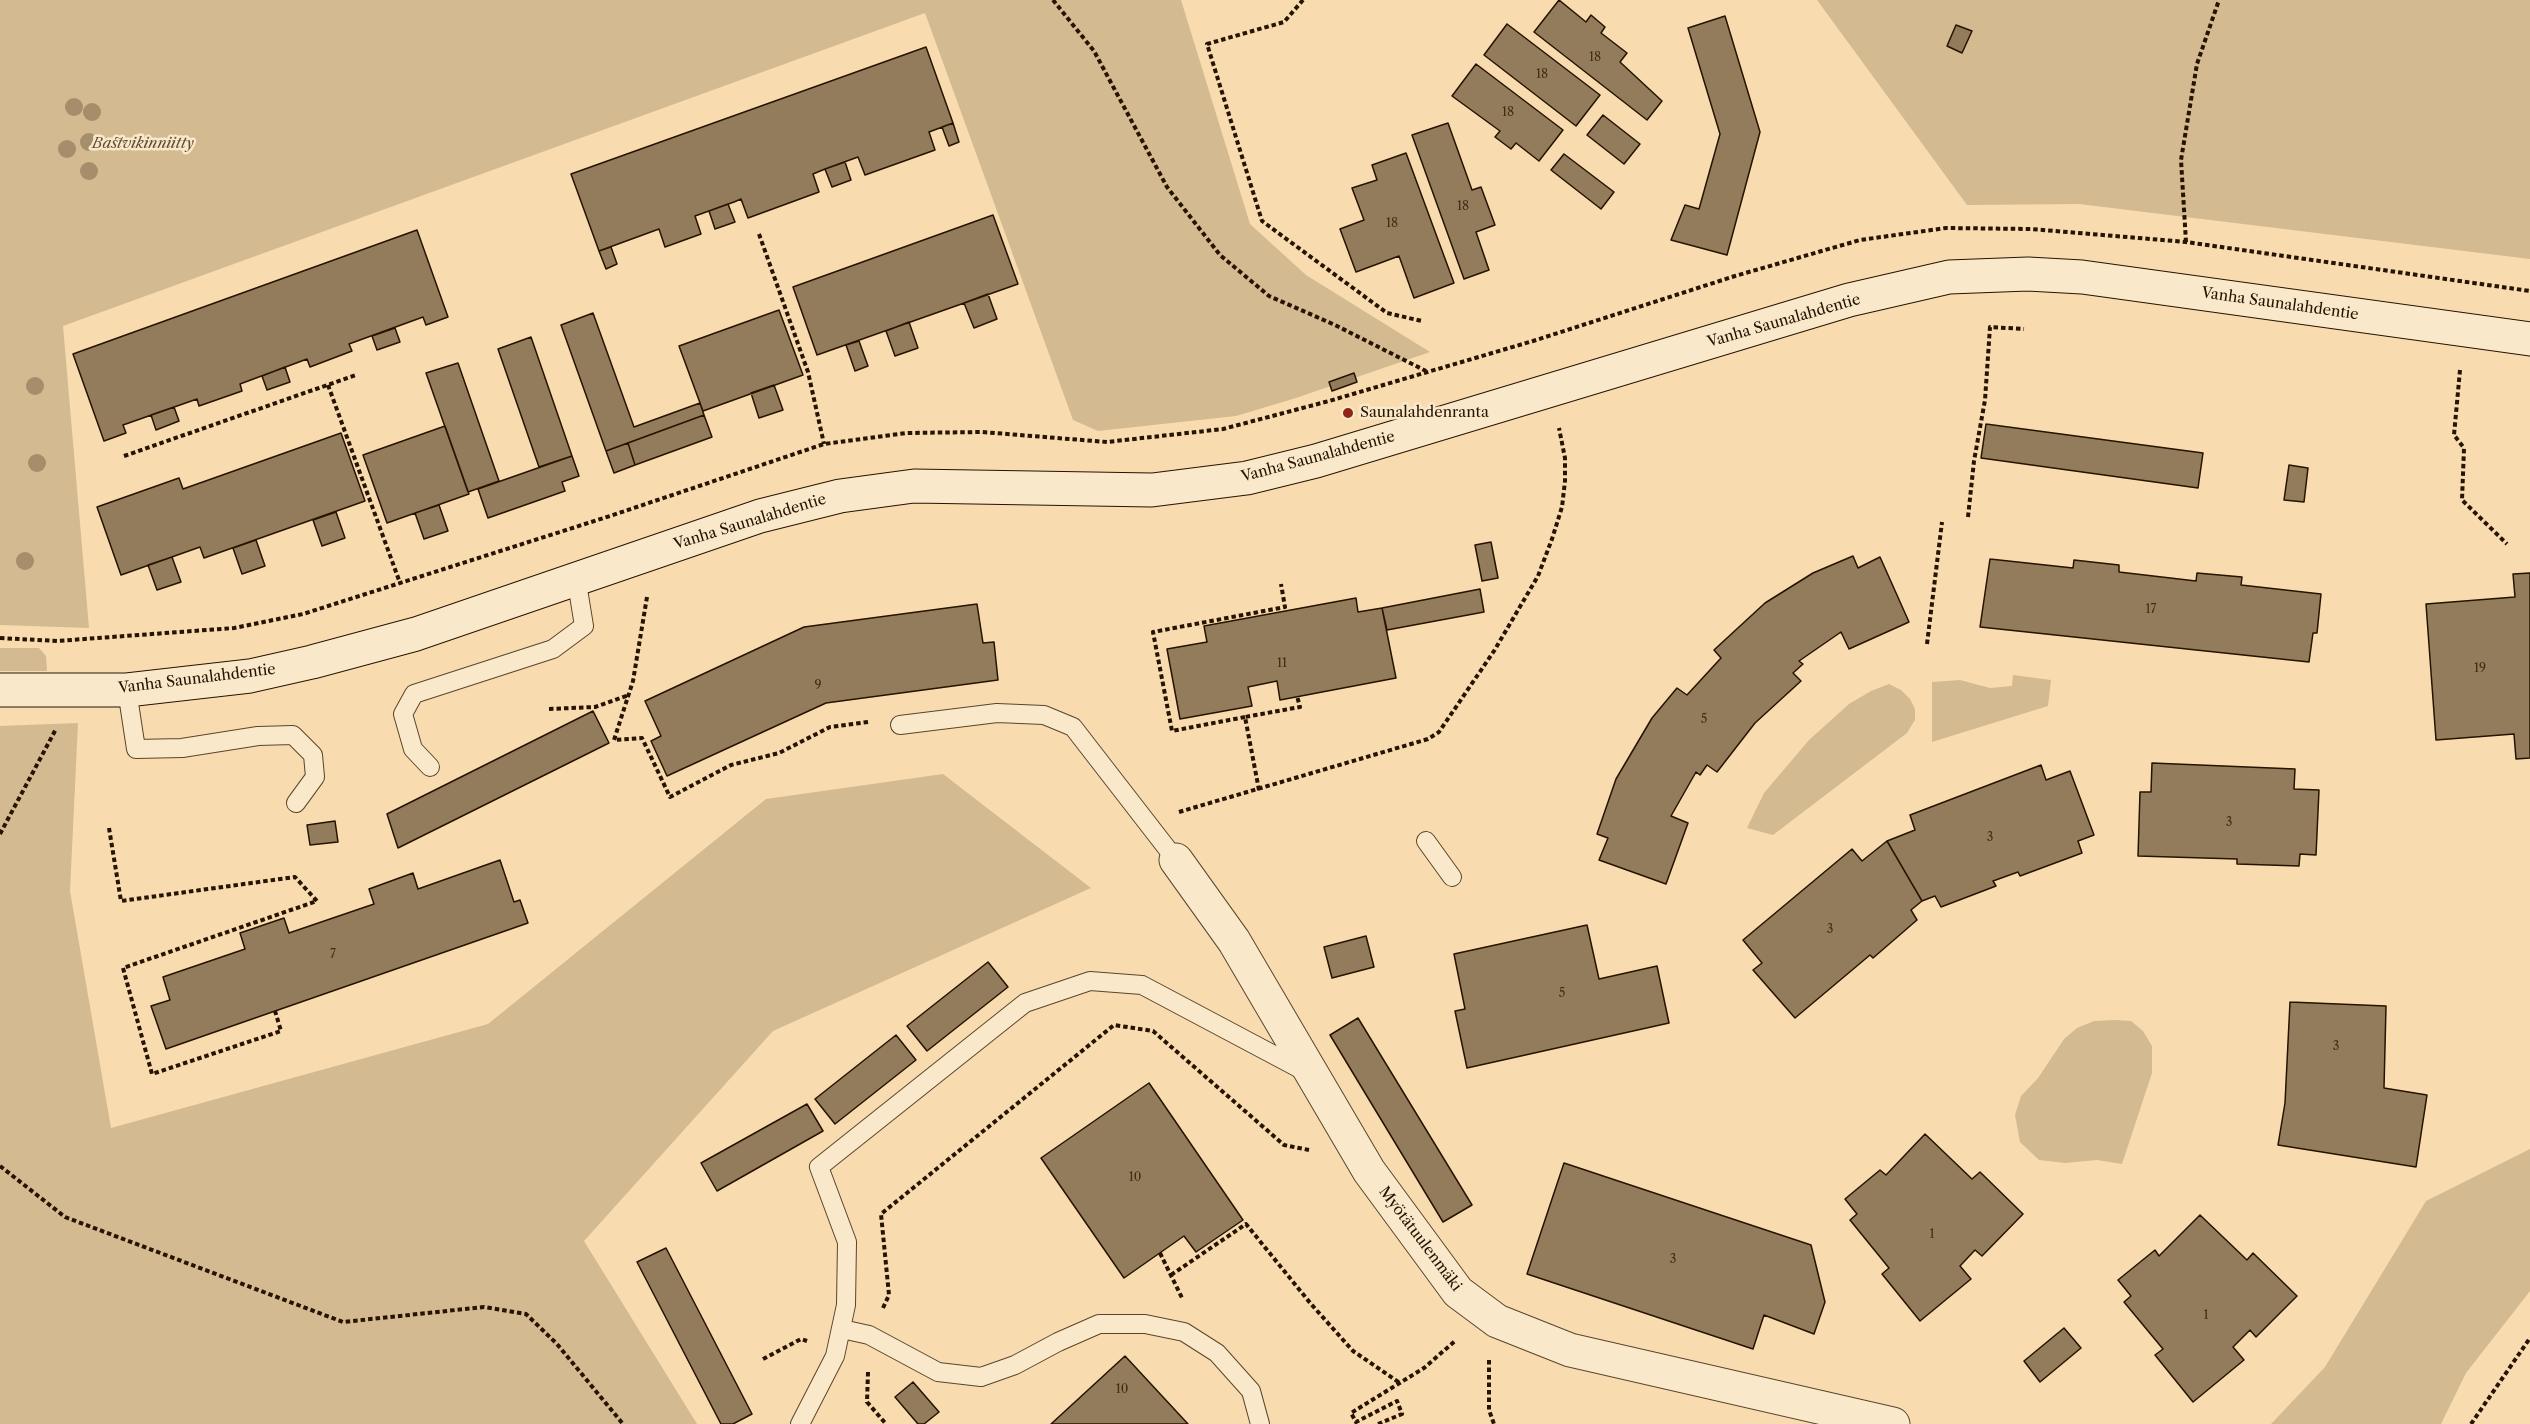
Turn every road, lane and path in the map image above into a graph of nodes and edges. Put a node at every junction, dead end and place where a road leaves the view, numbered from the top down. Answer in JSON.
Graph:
{"nodes":[{"id":1,"x":1053,"y":0,"type":"edge"},
{"id":2,"x":1303,"y":0,"type":"edge"},
{"id":3,"x":2219,"y":0,"type":"edge"},
{"id":4,"x":759,"y":234,"type":"dead end"},
{"id":5,"x":2186,"y":242,"type":"junction"},
{"id":6,"x":2530,"y":291,"type":"edge"},
{"id":7,"x":1422,"y":321,"type":"dead end"},
{"id":8,"x":2024,"y":329,"type":"dead end"},
{"id":9,"x":2530,"y":339,"type":"edge"},
{"id":10,"x":2460,"y":366,"type":"dead end"},
{"id":11,"x":1426,"y":371,"type":"junction"},
{"id":12,"x":356,"y":375,"type":"dead end"},
{"id":13,"x":328,"y":384,"type":"junction"},
{"id":14,"x":1556,"y":420,"type":"dead end"},
{"id":15,"x":824,"y":444,"type":"junction"},
{"id":16,"x":124,"y":456,"type":"dead end"},
{"id":17,"x":1968,"y":517,"type":"dead end"},
{"id":18,"x":1942,"y":522,"type":"dead end"},
{"id":19,"x":2506,"y":544,"type":"dead end"},
{"id":20,"x":576,"y":578,"type":"junction"},
{"id":21,"x":400,"y":583,"type":"junction"},
{"id":22,"x":1281,"y":584,"type":"dead end"},
{"id":23,"x":646,"y":597,"type":"dead end"},
{"id":24,"x":0,"y":638,"type":"edge"},
{"id":25,"x":1927,"y":644,"type":"dead end"},
{"id":26,"x":0,"y":690,"type":"edge"},
{"id":27,"x":127,"y":690,"type":"junction"},
{"id":28,"x":629,"y":694,"type":"junction"},
{"id":29,"x":1298,"y":696,"type":"dead end"},
{"id":30,"x":549,"y":709,"type":"dead end"},
{"id":31,"x":1245,"y":717,"type":"junction"},
{"id":32,"x":900,"y":725,"type":"joint"},
{"id":33,"x":57,"y":727,"type":"dead end"},
{"id":34,"x":430,"y":767,"type":"dead end"},
{"id":35,"x":1259,"y":790,"type":"junction"},
{"id":36,"x":296,"y":803,"type":"dead end"},
{"id":37,"x":1146,"y":822,"type":"junction"},
{"id":38,"x":110,"y":828,"type":"dead end"},
{"id":39,"x":0,"y":834,"type":"edge"},
{"id":40,"x":1426,"y":841,"type":"dead end"},
{"id":41,"x":1176,"y":860,"type":"joint"},
{"id":42,"x":1452,"y":877,"type":"dead end"},
{"id":43,"x":275,"y":1011,"type":"dead end"},
{"id":44,"x":1312,"y":1076,"type":"junction"},
{"id":45,"x":1319,"y":1152,"type":"dead end"},
{"id":46,"x":0,"y":1166,"type":"edge"},
{"id":47,"x":1160,"y":1253,"type":"dead end"},
{"id":48,"x":1171,"y":1275,"type":"junction"},
{"id":49,"x":842,"y":1329,"type":"junction"},
{"id":50,"x":1184,"y":1332,"type":"junction"},
{"id":51,"x":869,"y":1335,"type":"junction"},
{"id":52,"x":1458,"y":1338,"type":"dead end"},
{"id":53,"x":2530,"y":1338,"type":"edge"},
{"id":54,"x":801,"y":1340,"type":"dead end"},
{"id":55,"x":1489,"y":1357,"type":"dead end"},
{"id":56,"x":763,"y":1359,"type":"dead end"},
{"id":57,"x":1400,"y":1383,"type":"junction"},
{"id":58,"x":623,"y":1424,"type":"edge"},
{"id":59,"x":800,"y":1424,"type":"edge"},
{"id":60,"x":886,"y":1424,"type":"edge"},
{"id":61,"x":1260,"y":1424,"type":"edge"},
{"id":62,"x":1378,"y":1424,"type":"edge"},
{"id":63,"x":1494,"y":1424,"type":"edge"},
{"id":64,"x":1893,"y":1424,"type":"edge"},
{"id":65,"x":2471,"y":1424,"type":"edge"}],
"edges":[{"from":1,"to":11,"type":"path"},
{"from":2,"to":7,"type":"path"},
{"from":3,"to":5,"type":"path"},
{"from":4,"to":15,"type":"path"},
{"from":5,"to":6,"type":"path"},
{"from":5,"to":11,"type":"path"},
{"from":8,"to":17,"type":"path"},
{"from":9,"to":20,"type":"street","name":"Vanha Saunalahdentie"},
{"from":10,"to":19,"type":"path"},
{"from":11,"to":15,"type":"path"},
{"from":12,"to":13,"type":"path"},
{"from":13,"to":16,"type":"path"},
{"from":13,"to":21,"type":"path"},
{"from":14,"to":35,"type":"path"},
{"from":15,"to":21,"type":"path"},
{"from":18,"to":25,"type":"path"},
{"from":20,"to":27,"type":"street","name":"Vanha Saunalahdentie"},
{"from":20,"to":34,"type":"lane"},
{"from":21,"to":24,"type":"path"},
{"from":22,"to":31,"type":"path"},
{"from":23,"to":28,"type":"path"},
{"from":26,"to":27,"type":"street","name":"Vanha Saunalahdentie"},
{"from":27,"to":36,"type":"lane"},
{"from":28,"to":30,"type":"path"},
{"from":28,"to":32,"type":"path"},
{"from":29,"to":31,"type":"path"},
{"from":31,"to":35,"type":"path"},
{"from":32,"to":37,"type":"lane"},
{"from":33,"to":39,"type":"path"},
{"from":35,"to":37,"type":"path"},
{"from":37,"to":41,"type":"lane"},
{"from":38,"to":43,"type":"path"},
{"from":40,"to":42,"type":"lane"},
{"from":41,"to":44,"type":"street","name":"Myötätuulenmäki"},
{"from":44,"to":49,"type":"lane"},
{"from":44,"to":64,"type":"street","name":"Myötätuulenmäki"},
{"from":45,"to":51,"type":"path"},
{"from":46,"to":58,"type":"path"},
{"from":47,"to":48,"type":"path"},
{"from":48,"to":50,"type":"path"},
{"from":48,"to":57,"type":"path"},
{"from":49,"to":51,"type":"lane"},
{"from":49,"to":59,"type":"lane"},
{"from":50,"to":51,"type":"lane"},
{"from":50,"to":61,"type":"lane"},
{"from":51,"to":60,"type":"path"},
{"from":52,"to":57,"type":"path"},
{"from":53,"to":65,"type":"path"},
{"from":54,"to":56,"type":"path"},
{"from":55,"to":63,"type":"path"},
{"from":57,"to":62,"type":"path"}]}
